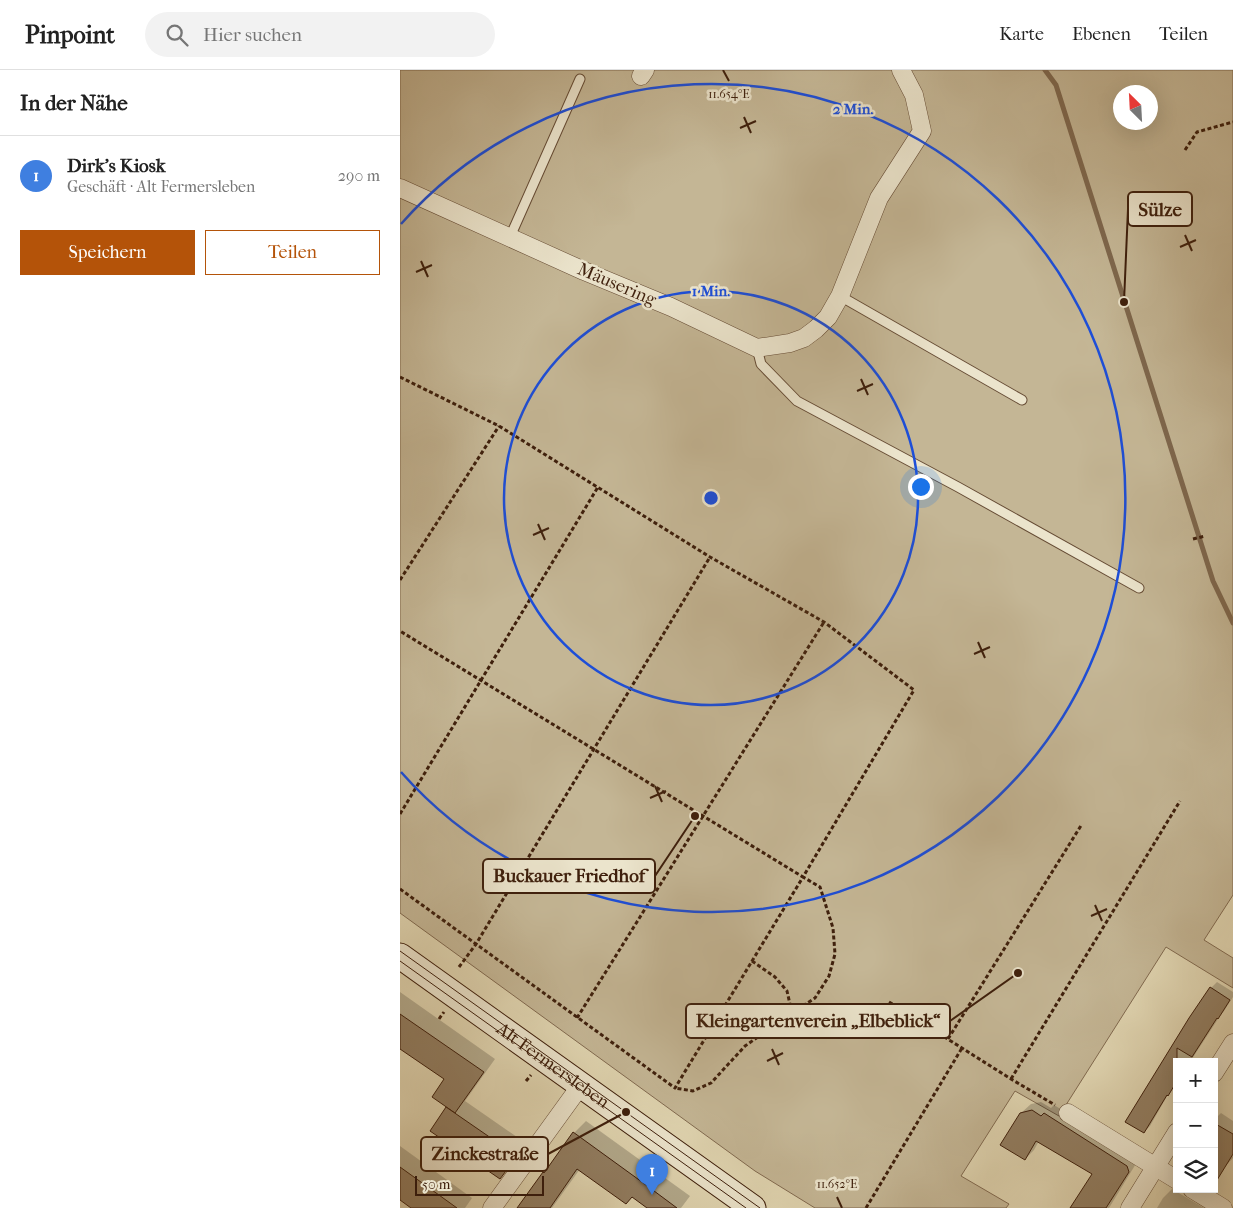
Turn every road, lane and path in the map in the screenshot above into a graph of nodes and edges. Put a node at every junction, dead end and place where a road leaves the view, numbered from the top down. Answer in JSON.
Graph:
{"nodes":[{"id":1,"x":901,"y":70,"type":"edge"},
{"id":2,"x":580,"y":79,"type":"dead end"},
{"id":3,"x":1233,"y":122,"type":"edge"},
{"id":4,"x":1185,"y":150,"type":"dead end"},
{"id":5,"x":400,"y":188,"type":"edge"},
{"id":6,"x":510,"y":237,"type":"junction"},
{"id":7,"x":840,"y":296,"type":"junction"},
{"id":8,"x":756,"y":348,"type":"junction"},
{"id":9,"x":400,"y":377,"type":"edge"},
{"id":10,"x":1022,"y":400,"type":"dead end"},
{"id":11,"x":499,"y":426,"type":"junction"},
{"id":12,"x":598,"y":487,"type":"junction"},
{"id":13,"x":1205,"y":536,"type":"dead end"},
{"id":14,"x":1193,"y":540,"type":"dead end"},
{"id":15,"x":710,"y":557,"type":"junction"},
{"id":16,"x":400,"y":580,"type":"edge"},
{"id":17,"x":1139,"y":588,"type":"dead end"},
{"id":18,"x":824,"y":622,"type":"junction"},
{"id":19,"x":400,"y":631,"type":"edge"},
{"id":20,"x":481,"y":680,"type":"junction"},
{"id":21,"x":594,"y":749,"type":"junction"},
{"id":22,"x":1180,"y":800,"type":"dead end"},
{"id":23,"x":400,"y":814,"type":"edge"},
{"id":24,"x":703,"y":816,"type":"junction"},
{"id":25,"x":1082,"y":824,"type":"dead end"},
{"id":26,"x":803,"y":877,"type":"junction"},
{"id":27,"x":400,"y":889,"type":"edge"},
{"id":28,"x":476,"y":944,"type":"junction"},
{"id":29,"x":400,"y":956,"type":"edge"},
{"id":30,"x":752,"y":961,"type":"junction"},
{"id":31,"x":459,"y":967,"type":"dead end"},
{"id":32,"x":889,"y":1002,"type":"dead end"},
{"id":33,"x":792,"y":1013,"type":"junction"},
{"id":34,"x":577,"y":1018,"type":"junction"},
{"id":35,"x":948,"y":1039,"type":"junction"},
{"id":36,"x":1233,"y":1043,"type":"edge"},
{"id":37,"x":962,"y":1048,"type":"junction"},
{"id":38,"x":1218,"y":1066,"type":"edge"},
{"id":39,"x":1011,"y":1079,"type":"junction"},
{"id":40,"x":581,"y":1085,"type":"junction"},
{"id":41,"x":674,"y":1088,"type":"junction"},
{"id":42,"x":1068,"y":1113,"type":"joint"},
{"id":43,"x":1173,"y":1138,"type":"edge"},
{"id":44,"x":1155,"y":1166,"type":"junction"},
{"id":45,"x":1173,"y":1177,"type":"edge"},
{"id":46,"x":1199,"y":1193,"type":"edge"},
{"id":47,"x":492,"y":1208,"type":"edge"},
{"id":48,"x":753,"y":1208,"type":"edge"},
{"id":49,"x":866,"y":1208,"type":"edge"},
{"id":50,"x":1130,"y":1208,"type":"edge"},
{"id":51,"x":1223,"y":1208,"type":"edge"}],
"edges":[{"from":1,"to":7,"type":"street"},
{"from":2,"to":6,"type":"lane"},
{"from":3,"to":4,"type":"path"},
{"from":5,"to":6,"type":"street","name":"Mäusering"},
{"from":6,"to":8,"type":"street","name":"Mäusering"},
{"from":7,"to":8,"type":"street"},
{"from":7,"to":10,"type":"lane"},
{"from":8,"to":17,"type":"lane"},
{"from":9,"to":11,"type":"path"},
{"from":11,"to":12,"type":"path"},
{"from":11,"to":16,"type":"path"},
{"from":12,"to":15,"type":"path"},
{"from":12,"to":20,"type":"path"},
{"from":13,"to":14,"type":"path"},
{"from":15,"to":18,"type":"path"},
{"from":15,"to":21,"type":"path"},
{"from":18,"to":24,"type":"path"},
{"from":18,"to":26,"type":"path"},
{"from":19,"to":20,"type":"path"},
{"from":20,"to":21,"type":"path"},
{"from":20,"to":23,"type":"path"},
{"from":21,"to":24,"type":"path"},
{"from":21,"to":28,"type":"path"},
{"from":22,"to":39,"type":"path"},
{"from":24,"to":26,"type":"path"},
{"from":24,"to":34,"type":"path"},
{"from":25,"to":35,"type":"path"},
{"from":26,"to":30,"type":"path"},
{"from":26,"to":33,"type":"path"},
{"from":27,"to":28,"type":"path"},
{"from":28,"to":31,"type":"path"},
{"from":28,"to":34,"type":"path"},
{"from":29,"to":40,"type":"main road","name":"Alt Fermersleben"},
{"from":30,"to":33,"type":"path"},
{"from":30,"to":41,"type":"path"},
{"from":32,"to":35,"type":"path"},
{"from":33,"to":41,"type":"path"},
{"from":34,"to":41,"type":"path"},
{"from":35,"to":37,"type":"path"},
{"from":36,"to":38,"type":"street"},
{"from":37,"to":39,"type":"path"},
{"from":37,"to":49,"type":"path"},
{"from":39,"to":42,"type":"path"},
{"from":40,"to":47,"type":"street"},
{"from":40,"to":48,"type":"main road","name":"Alt Fermersleben"},
{"from":42,"to":44,"type":"street"},
{"from":43,"to":44,"type":"street"},
{"from":44,"to":45,"type":"street"},
{"from":44,"to":50,"type":"street"},
{"from":46,"to":51,"type":"street"}]}
